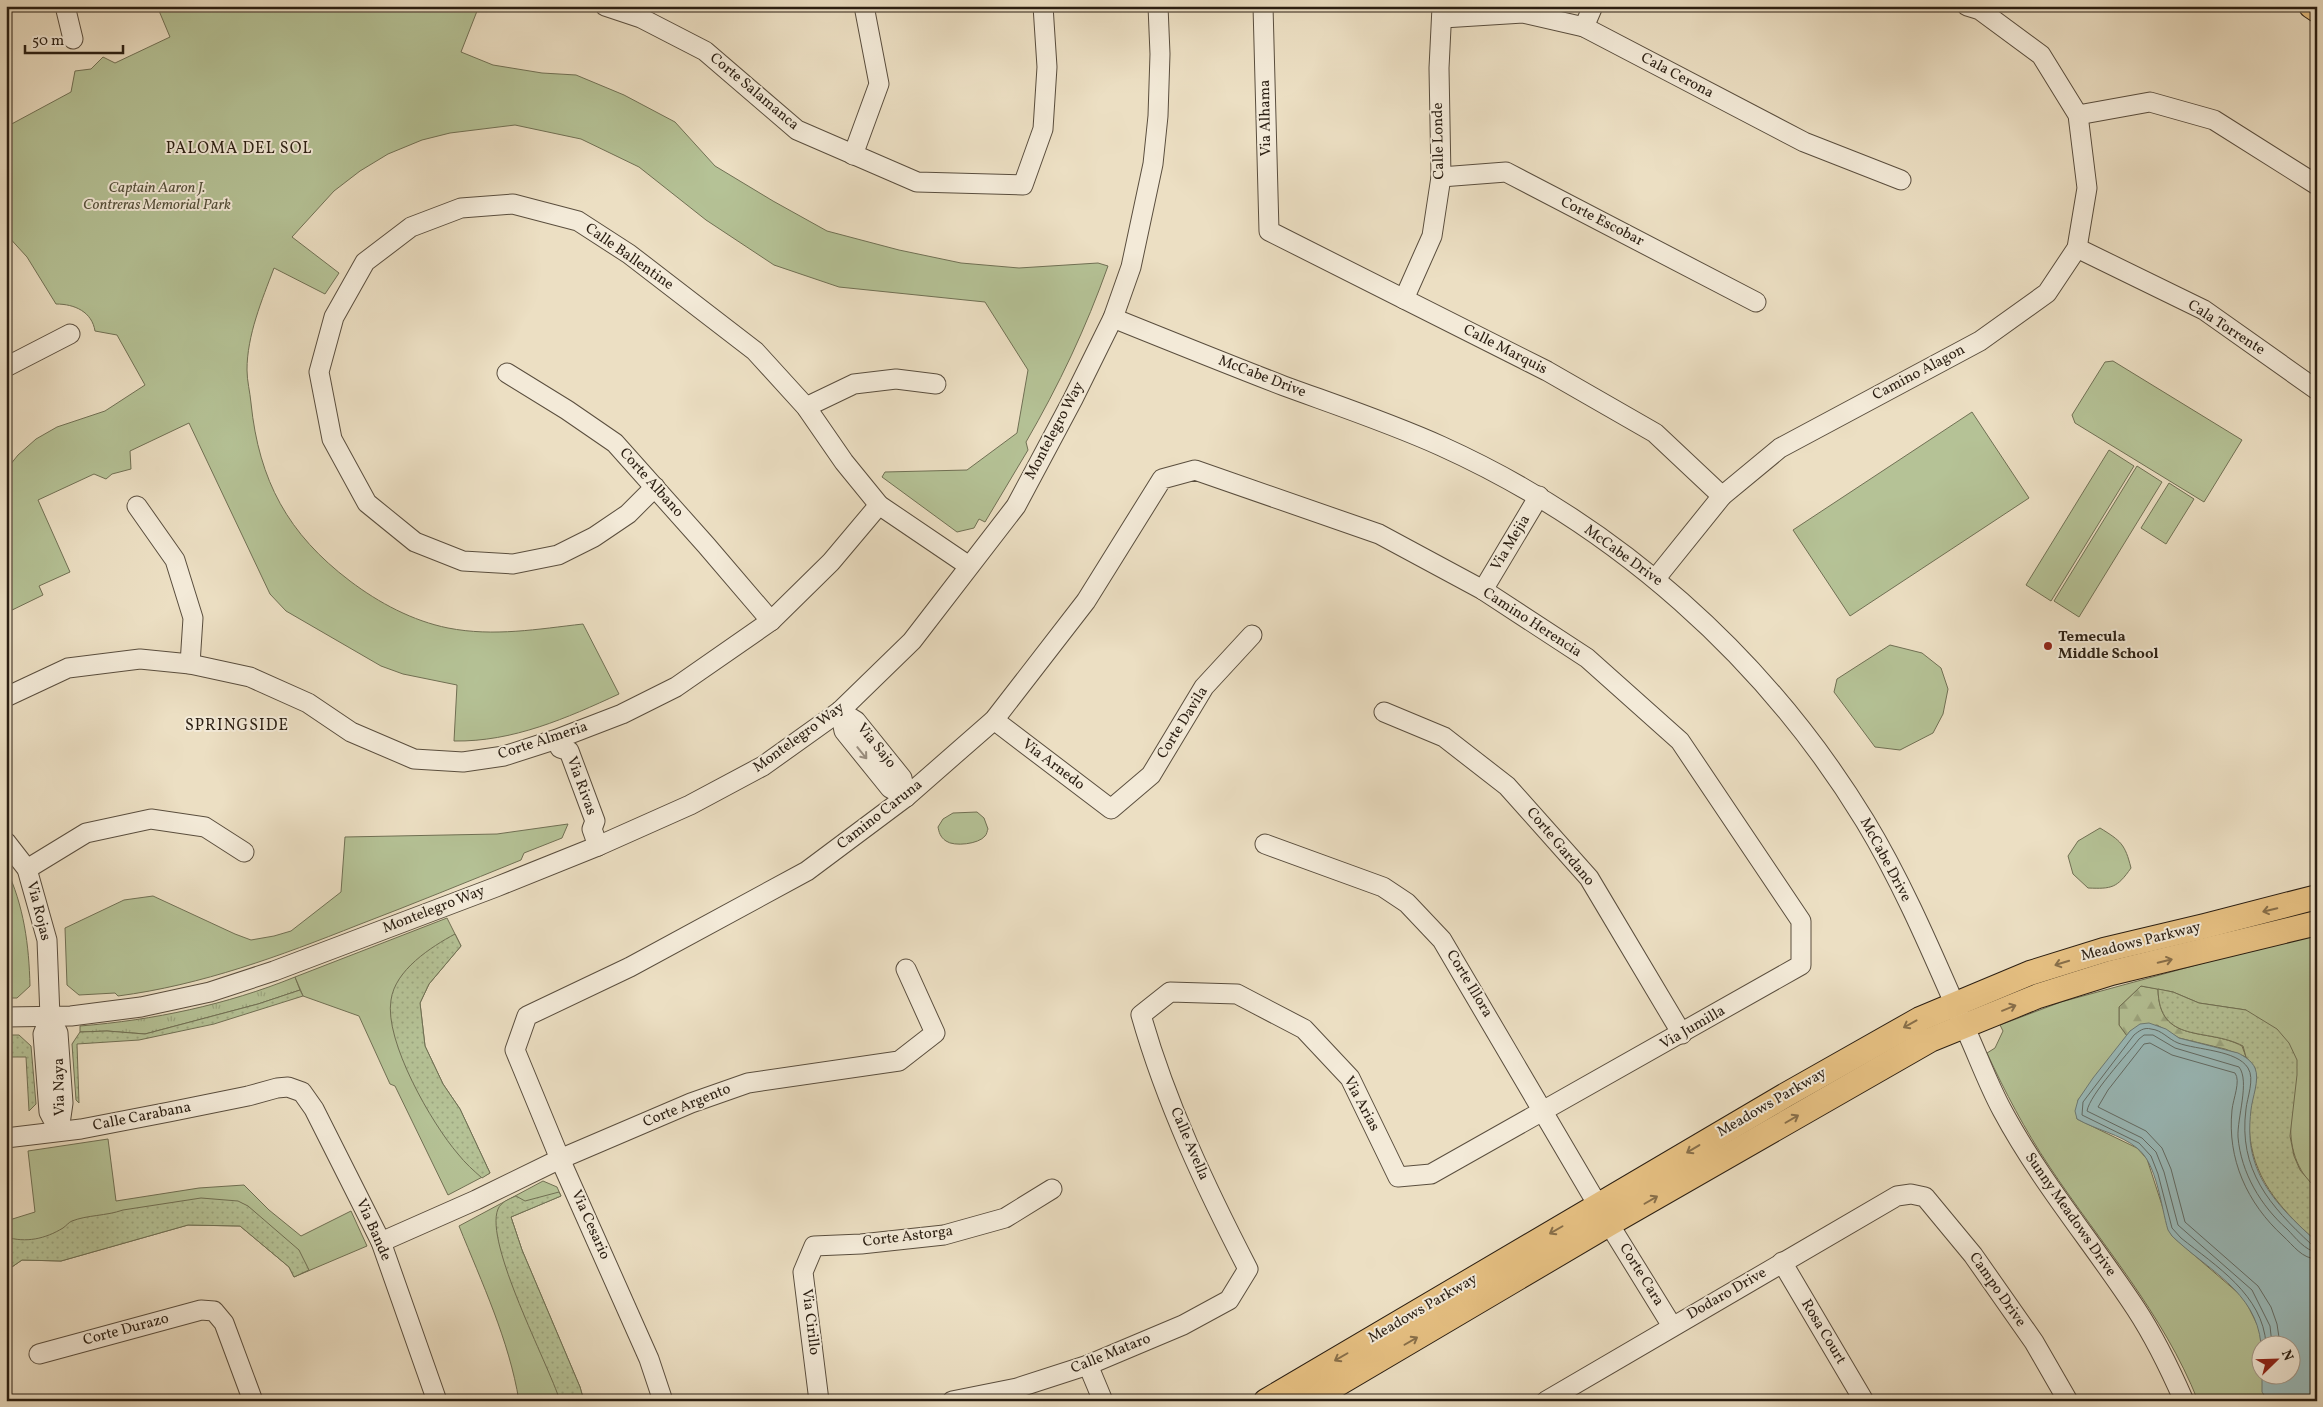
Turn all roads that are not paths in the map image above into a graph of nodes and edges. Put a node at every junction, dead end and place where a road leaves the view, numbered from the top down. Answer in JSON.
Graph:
{"nodes":[{"id":1,"x":65,"y":6,"type":"edge"},
{"id":2,"x":605,"y":6,"type":"edge"},
{"id":3,"x":864,"y":6,"type":"edge"},
{"id":4,"x":1043,"y":6,"type":"edge"},
{"id":5,"x":1158,"y":6,"type":"edge"},
{"id":6,"x":1263,"y":6,"type":"edge"},
{"id":7,"x":1593,"y":6,"type":"edge"},
{"id":8,"x":1967,"y":6,"type":"edge"},
{"id":9,"x":2311,"y":6,"type":"edge"},
{"id":10,"x":2317,"y":10,"type":"edge"},
{"id":11,"x":642,"y":12,"type":"edge"},
{"id":12,"x":1442,"y":12,"type":"edge"},
{"id":13,"x":1584,"y":27,"type":"junction"},
{"id":14,"x":73,"y":38,"type":"dead end"},
{"id":15,"x":2078,"y":116,"type":"junction"},
{"id":16,"x":853,"y":154,"type":"junction"},
{"id":17,"x":1441,"y":176,"type":"junction"},
{"id":18,"x":1901,"y":180,"type":"dead end"},
{"id":19,"x":2317,"y":184,"type":"edge"},
{"id":20,"x":1268,"y":231,"type":"joint"},
{"id":21,"x":2077,"y":248,"type":"junction"},
{"id":22,"x":1404,"y":299,"type":"junction"},
{"id":23,"x":1756,"y":302,"type":"dead end"},
{"id":24,"x":1113,"y":318,"type":"junction"},
{"id":25,"x":70,"y":334,"type":"dead end"},
{"id":26,"x":6,"y":367,"type":"edge"},
{"id":27,"x":507,"y":373,"type":"dead end"},
{"id":28,"x":936,"y":384,"type":"dead end"},
{"id":29,"x":2317,"y":390,"type":"edge"},
{"id":30,"x":806,"y":407,"type":"junction"},
{"id":31,"x":1162,"y":479,"type":"joint"},
{"id":32,"x":656,"y":487,"type":"junction"},
{"id":33,"x":1539,"y":496,"type":"junction"},
{"id":34,"x":1722,"y":496,"type":"junction"},
{"id":35,"x":879,"y":505,"type":"junction"},
{"id":36,"x":136,"y":506,"type":"dead end"},
{"id":37,"x":969,"y":566,"type":"junction"},
{"id":38,"x":1656,"y":578,"type":"junction"},
{"id":39,"x":1482,"y":590,"type":"junction"},
{"id":40,"x":771,"y":622,"type":"junction"},
{"id":41,"x":1252,"y":635,"type":"dead end"},
{"id":42,"x":190,"y":664,"type":"junction"},
{"id":43,"x":6,"y":697,"type":"edge"},
{"id":44,"x":840,"y":711,"type":"junction"},
{"id":45,"x":1384,"y":712,"type":"dead end"},
{"id":46,"x":994,"y":720,"type":"junction"},
{"id":47,"x":559,"y":744,"type":"junction"},
{"id":48,"x":906,"y":797,"type":"junction"},
{"id":49,"x":1112,"y":809,"type":"joint"},
{"id":50,"x":595,"y":838,"type":"junction"},
{"id":51,"x":6,"y":842,"type":"edge"},
{"id":52,"x":1265,"y":844,"type":"dead end"},
{"id":53,"x":244,"y":852,"type":"dead end"},
{"id":54,"x":27,"y":869,"type":"junction"},
{"id":55,"x":2317,"y":897,"type":"edge"},
{"id":56,"x":1800,"y":921,"type":"joint"},
{"id":57,"x":2317,"y":922,"type":"edge"},
{"id":58,"x":906,"y":969,"type":"dead end"},
{"id":59,"x":1954,"y":1005,"type":"junction"},
{"id":60,"x":1141,"y":1014,"type":"joint"},
{"id":61,"x":6,"y":1017,"type":"edge"},
{"id":62,"x":50,"y":1017,"type":"junction"},
{"id":63,"x":1964,"y":1026,"type":"junction"},
{"id":64,"x":1682,"y":1034,"type":"junction"},
{"id":65,"x":515,"y":1050,"type":"joint"},
{"id":66,"x":277,"y":1088,"type":"joint"},
{"id":67,"x":1545,"y":1112,"type":"junction"},
{"id":68,"x":59,"y":1131,"type":"junction"},
{"id":69,"x":6,"y":1138,"type":"edge"},
{"id":70,"x":560,"y":1159,"type":"junction"},
{"id":71,"x":1052,"y":1189,"type":"dead end"},
{"id":72,"x":1911,"y":1194,"type":"joint"},
{"id":73,"x":1604,"y":1215,"type":"junction"},
{"id":74,"x":381,"y":1242,"type":"junction"},
{"id":75,"x":814,"y":1246,"type":"joint"},
{"id":76,"x":1782,"y":1262,"type":"junction"},
{"id":77,"x":1248,"y":1270,"type":"joint"},
{"id":78,"x":1672,"y":1326,"type":"junction"},
{"id":79,"x":39,"y":1354,"type":"dead end"},
{"id":80,"x":1088,"y":1365,"type":"junction"},
{"id":81,"x":1553,"y":1399,"type":"edge"},
{"id":82,"x":252,"y":1401,"type":"edge"},
{"id":83,"x":436,"y":1401,"type":"edge"},
{"id":84,"x":663,"y":1401,"type":"edge"},
{"id":85,"x":819,"y":1401,"type":"edge"},
{"id":86,"x":952,"y":1401,"type":"edge"},
{"id":87,"x":1103,"y":1401,"type":"edge"},
{"id":88,"x":1266,"y":1401,"type":"edge"},
{"id":89,"x":1309,"y":1401,"type":"edge"},
{"id":90,"x":1864,"y":1401,"type":"edge"},
{"id":91,"x":2068,"y":1401,"type":"edge"},
{"id":92,"x":2184,"y":1401,"type":"edge"}],
"edges":[{"from":1,"to":14,"type":"street"},
{"from":2,"to":11,"type":"street","name":"Corte Salamanca"},
{"from":3,"to":16,"type":"street"},
{"from":4,"to":16,"type":"street","name":"Corte Salamanca"},
{"from":5,"to":24,"type":"street","name":"Montelegro Way"},
{"from":6,"to":20,"type":"street","name":"Via Alhama"},
{"from":7,"to":13,"type":"street"},
{"from":8,"to":15,"type":"street"},
{"from":9,"to":10,"type":"main road"},
{"from":11,"to":16,"type":"street","name":"Corte Salamanca"},
{"from":12,"to":13,"type":"street","name":"Cala Cerona"},
{"from":12,"to":17,"type":"street","name":"Calle Londe"},
{"from":13,"to":18,"type":"street","name":"Cala Cerona"},
{"from":15,"to":19,"type":"street"},
{"from":15,"to":21,"type":"street","name":"Camino Alagon"},
{"from":17,"to":22,"type":"street","name":"Calle Londe"},
{"from":17,"to":23,"type":"street","name":"Corte Escobar"},
{"from":20,"to":22,"type":"street","name":"Calle Marquis"},
{"from":21,"to":29,"type":"street","name":"Cala Torrente"},
{"from":21,"to":34,"type":"street","name":"Camino Alagon"},
{"from":22,"to":34,"type":"street","name":"Calle Marquis"},
{"from":24,"to":33,"type":"street","name":"McCabe Drive"},
{"from":24,"to":37,"type":"street","name":"Montelegro Way"},
{"from":25,"to":26,"type":"street"},
{"from":27,"to":32,"type":"street","name":"Corte Albano"},
{"from":28,"to":30,"type":"street"},
{"from":30,"to":32,"type":"street","name":"Calle Ballentine"},
{"from":30,"to":35,"type":"street","name":"Calle Ballentine"},
{"from":31,"to":39,"type":"street","name":"Camino Herencia"},
{"from":31,"to":46,"type":"street","name":"Camino Caruna"},
{"from":32,"to":40,"type":"street","name":"Corte Albano"},
{"from":33,"to":38,"type":"street","name":"McCabe Drive"},
{"from":33,"to":39,"type":"street","name":"Via Mejia"},
{"from":34,"to":38,"type":"street","name":"Camino Alagon"},
{"from":35,"to":37,"type":"street","name":"Calle Ballentine"},
{"from":35,"to":40,"type":"street","name":"Corte Almeria"},
{"from":36,"to":42,"type":"street"},
{"from":37,"to":44,"type":"street","name":"Montelegro Way"},
{"from":38,"to":59,"type":"street","name":"McCabe Drive"},
{"from":39,"to":56,"type":"street","name":"Camino Herencia"},
{"from":40,"to":47,"type":"street","name":"Corte Almeria"},
{"from":41,"to":49,"type":"street","name":"Corte Davila"},
{"from":42,"to":43,"type":"street","name":"Corte Almeria"},
{"from":42,"to":47,"type":"street","name":"Corte Almeria"},
{"from":44,"to":48,"type":"street","name":"Via Sajo"},
{"from":44,"to":50,"type":"street","name":"Montelegro Way"},
{"from":45,"to":64,"type":"street","name":"Corte Gardano"},
{"from":46,"to":48,"type":"street","name":"Camino Caruna"},
{"from":46,"to":49,"type":"street","name":"Via Arnedo"},
{"from":47,"to":50,"type":"street","name":"Via Rivas"},
{"from":48,"to":65,"type":"street","name":"Camino Caruna"},
{"from":50,"to":62,"type":"street","name":"Montelegro Way"},
{"from":51,"to":54,"type":"street","name":"Via Rojas"},
{"from":52,"to":67,"type":"street","name":"Corte Illora"},
{"from":53,"to":54,"type":"street"},
{"from":54,"to":62,"type":"street","name":"Via Rojas"},
{"from":55,"to":59,"type":"main road","name":"Meadows Parkway","one_way":true},
{"from":56,"to":64,"type":"street","name":"Via Jumilla"},
{"from":63,"to":57,"type":"main road","name":"Meadows Parkway","one_way":true},
{"from":58,"to":70,"type":"street","name":"Corte Argento"},
{"from":59,"to":63,"type":"street","name":"McCabe Drive"},
{"from":59,"to":73,"type":"main road","name":"Meadows Parkway","one_way":true},
{"from":60,"to":67,"type":"street","name":"Via Arias"},
{"from":60,"to":77,"type":"street","name":"Calle Avella"},
{"from":61,"to":62,"type":"street","name":"Montelegro Way"},
{"from":62,"to":68,"type":"street","name":"Via Naya"},
{"from":73,"to":63,"type":"main road","name":"Meadows Parkway","one_way":true},
{"from":63,"to":92,"type":"street","name":"Sunny Meadows Drive"},
{"from":64,"to":67,"type":"street","name":"Via Jumilla"},
{"from":65,"to":70,"type":"street","name":"Via Cesario"},
{"from":66,"to":68,"type":"street","name":"Calle Carabana"},
{"from":66,"to":74,"type":"street","name":"Via Bande"},
{"from":67,"to":73,"type":"street","name":"Corte Illora"},
{"from":68,"to":69,"type":"street","name":"Calle Carabana"},
{"from":70,"to":74,"type":"street","name":"Corte Argento"},
{"from":70,"to":84,"type":"street","name":"Via Cesario"},
{"from":71,"to":75,"type":"street","name":"Corte Astorga"},
{"from":72,"to":76,"type":"street","name":"Dodaro Drive"},
{"from":72,"to":91,"type":"street","name":"Campo Drive"},
{"from":73,"to":78,"type":"street","name":"Corte Cara"},
{"from":73,"to":88,"type":"main road","name":"Meadows Parkway","one_way":true},
{"from":89,"to":73,"type":"main road","name":"Meadows Parkway","one_way":true},
{"from":74,"to":83,"type":"street","name":"Via Bande"},
{"from":75,"to":85,"type":"street","name":"Via Cirillo"},
{"from":76,"to":78,"type":"street","name":"Dodaro Drive"},
{"from":76,"to":90,"type":"street","name":"Rosa Court"},
{"from":77,"to":80,"type":"street","name":"Calle Mataro"},
{"from":78,"to":81,"type":"street","name":"Dodaro Drive"},
{"from":79,"to":82,"type":"street","name":"Corte Durazo"},
{"from":80,"to":86,"type":"street","name":"Calle Mataro"},
{"from":80,"to":87,"type":"street"}]}
